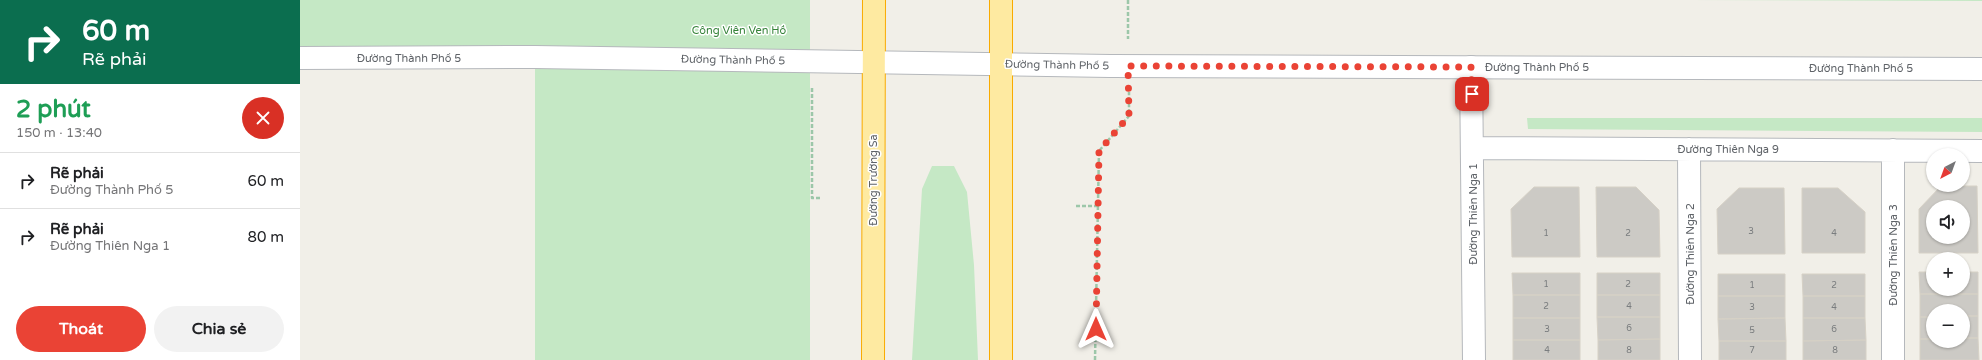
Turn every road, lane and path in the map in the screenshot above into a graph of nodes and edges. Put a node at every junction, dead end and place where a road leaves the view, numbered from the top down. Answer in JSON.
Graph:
{"nodes":[{"id":1,"x":874,"y":0,"type":"edge"},
{"id":2,"x":1001,"y":0,"type":"edge"},
{"id":3,"x":1128,"y":0,"type":"edge"},
{"id":4,"x":300,"y":58,"type":"edge"},
{"id":5,"x":812,"y":61,"type":"junction"},
{"id":6,"x":873,"y":63,"type":"junction"},
{"id":7,"x":1001,"y":64,"type":"junction"},
{"id":8,"x":1128,"y":66,"type":"junction"},
{"id":9,"x":1471,"y":67,"type":"junction"},
{"id":10,"x":1982,"y":69,"type":"edge"},
{"id":11,"x":1473,"y":148,"type":"junction"},
{"id":12,"x":1690,"y":149,"type":"junction"},
{"id":13,"x":1893,"y":150,"type":"junction"},
{"id":14,"x":1982,"y":150,"type":"edge"},
{"id":15,"x":820,"y":198,"type":"dead end"},
{"id":16,"x":1076,"y":206,"type":"dead end"},
{"id":17,"x":1097,"y":206,"type":"junction"},
{"id":18,"x":872,"y":360,"type":"edge"},
{"id":19,"x":1002,"y":360,"type":"edge"},
{"id":20,"x":1095,"y":360,"type":"edge"},
{"id":21,"x":1474,"y":360,"type":"edge"},
{"id":22,"x":1690,"y":360,"type":"edge"},
{"id":23,"x":1894,"y":360,"type":"edge"}],
"edges":[{"from":1,"to":6,"type":"highway","name":"Đường Trường Sa"},
{"from":2,"to":7,"type":"highway"},
{"from":3,"to":8,"type":"path"},
{"from":4,"to":5,"type":"street","name":"Đường Thành Phố 5"},
{"from":5,"to":6,"type":"street","name":"Đường Thành Phố 5"},
{"from":5,"to":15,"type":"path"},
{"from":6,"to":7,"type":"street","name":"Đường Thành Phố 5"},
{"from":6,"to":18,"type":"highway","name":"Đường Trường Sa"},
{"from":7,"to":8,"type":"street","name":"Đường Thành Phố 5"},
{"from":7,"to":19,"type":"highway"},
{"from":8,"to":9,"type":"street","name":"Đường Thành Phố 5"},
{"from":8,"to":17,"type":"path"},
{"from":9,"to":10,"type":"street","name":"Đường Thành Phố 5"},
{"from":9,"to":11,"type":"street","name":"Đường Thiên Nga 1"},
{"from":11,"to":12,"type":"street","name":"Đường Thiên Nga 9"},
{"from":11,"to":21,"type":"street","name":"Đường Thiên Nga 1"},
{"from":12,"to":13,"type":"street","name":"Đường Thiên Nga 9"},
{"from":12,"to":22,"type":"street","name":"Đường Thiên Nga 2"},
{"from":13,"to":14,"type":"street","name":"Đường Thiên Nga 9"},
{"from":13,"to":23,"type":"street","name":"Đường Thiên Nga 3"},
{"from":16,"to":17,"type":"path"},
{"from":17,"to":20,"type":"path"}]}
